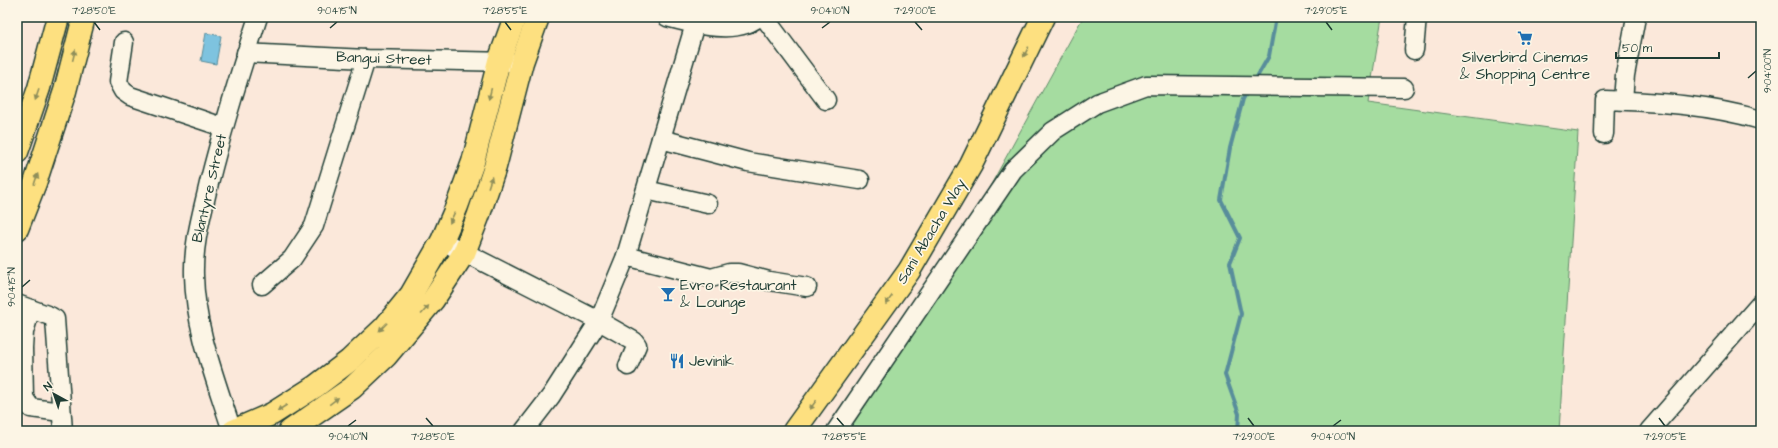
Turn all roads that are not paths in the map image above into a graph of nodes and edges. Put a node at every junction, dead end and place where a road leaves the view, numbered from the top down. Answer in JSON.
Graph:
{"nodes":[{"id":1,"x":58,"y":17,"type":"edge"},
{"id":2,"x":84,"y":17,"type":"edge"},
{"id":3,"x":258,"y":17,"type":"edge"},
{"id":4,"x":515,"y":17,"type":"edge"},
{"id":5,"x":538,"y":17,"type":"edge"},
{"id":6,"x":667,"y":17,"type":"edge"},
{"id":7,"x":760,"y":17,"type":"edge"},
{"id":8,"x":764,"y":17,"type":"edge"},
{"id":9,"x":1044,"y":17,"type":"edge"},
{"id":10,"x":1418,"y":17,"type":"edge"},
{"id":11,"x":1636,"y":17,"type":"edge"},
{"id":12,"x":1646,"y":17,"type":"edge"},
{"id":13,"x":695,"y":24,"type":"junction"},
{"id":14,"x":124,"y":42,"type":"dead end"},
{"id":15,"x":1414,"y":50,"type":"dead end"},
{"id":16,"x":246,"y":53,"type":"junction"},
{"id":17,"x":366,"y":59,"type":"junction"},
{"id":18,"x":499,"y":61,"type":"junction"},
{"id":19,"x":522,"y":62,"type":"junction"},
{"id":20,"x":1625,"y":75,"type":"junction"},
{"id":21,"x":1404,"y":88,"type":"dead end"},
{"id":22,"x":826,"y":100,"type":"dead end"},
{"id":23,"x":1623,"y":100,"type":"junction"},
{"id":24,"x":1761,"y":120,"type":"edge"},
{"id":25,"x":223,"y":127,"type":"junction"},
{"id":26,"x":1604,"y":134,"type":"dead end"},
{"id":27,"x":661,"y":139,"type":"junction"},
{"id":28,"x":17,"y":152,"type":"edge"},
{"id":29,"x":860,"y":180,"type":"dead end"},
{"id":30,"x":646,"y":190,"type":"junction"},
{"id":31,"x":708,"y":204,"type":"dead end"},
{"id":32,"x":17,"y":229,"type":"edge"},
{"id":33,"x":442,"y":241,"type":"junction"},
{"id":34,"x":464,"y":253,"type":"junction"},
{"id":35,"x":626,"y":256,"type":"junction"},
{"id":36,"x":262,"y":285,"type":"dead end"},
{"id":37,"x":807,"y":287,"type":"dead end"},
{"id":38,"x":1761,"y":303,"type":"edge"},
{"id":39,"x":24,"y":307,"type":"edge"},
{"id":40,"x":599,"y":321,"type":"junction"},
{"id":41,"x":628,"y":366,"type":"dead end"},
{"id":42,"x":61,"y":412,"type":"junction"},
{"id":43,"x":63,"y":431,"type":"edge"},
{"id":44,"x":233,"y":431,"type":"edge"},
{"id":45,"x":290,"y":431,"type":"edge"},
{"id":46,"x":524,"y":431,"type":"edge"},
{"id":47,"x":794,"y":431,"type":"edge"},
{"id":48,"x":836,"y":431,"type":"edge"},
{"id":49,"x":1649,"y":431,"type":"edge"}],
"edges":[{"from":1,"to":28,"type":"main road","one_way":true},
{"from":32,"to":2,"type":"main road","one_way":true},
{"from":3,"to":16,"type":"street","name":"Blantyre Street"},
{"from":4,"to":18,"type":"main road"},
{"from":5,"to":19,"type":"main road"},
{"from":6,"to":13,"type":"street"},
{"from":7,"to":13,"type":"street"},
{"from":8,"to":22,"type":"street"},
{"from":9,"to":47,"type":"main road","name":"Sani Abacha Way","one_way":true},
{"from":10,"to":15,"type":"street"},
{"from":11,"to":20,"type":"street"},
{"from":12,"to":20,"type":"street"},
{"from":13,"to":27,"type":"street"},
{"from":14,"to":25,"type":"street"},
{"from":16,"to":17,"type":"street","name":"Bangui Street"},
{"from":16,"to":25,"type":"street","name":"Blantyre Street"},
{"from":17,"to":18,"type":"street","name":"Bangui Street"},
{"from":17,"to":36,"type":"street"},
{"from":18,"to":19,"type":"street","name":"Bangui Street"},
{"from":18,"to":33,"type":"main road","one_way":true},
{"from":34,"to":19,"type":"main road","one_way":true},
{"from":20,"to":23,"type":"street"},
{"from":21,"to":48,"type":"street"},
{"from":23,"to":24,"type":"street"},
{"from":23,"to":26,"type":"street"},
{"from":25,"to":44,"type":"street","name":"Blantyre Street"},
{"from":27,"to":29,"type":"street"},
{"from":27,"to":30,"type":"street"},
{"from":30,"to":31,"type":"street"},
{"from":30,"to":35,"type":"street"},
{"from":33,"to":34,"type":"street"},
{"from":33,"to":44,"type":"main road","one_way":true},
{"from":34,"to":40,"type":"street"},
{"from":45,"to":34,"type":"main road","one_way":true},
{"from":35,"to":37,"type":"street"},
{"from":35,"to":40,"type":"street"},
{"from":38,"to":49,"type":"street"},
{"from":39,"to":42,"type":"street"},
{"from":39,"to":42,"type":"street"},
{"from":40,"to":41,"type":"street"},
{"from":40,"to":46,"type":"street"},
{"from":42,"to":43,"type":"street"}]}
